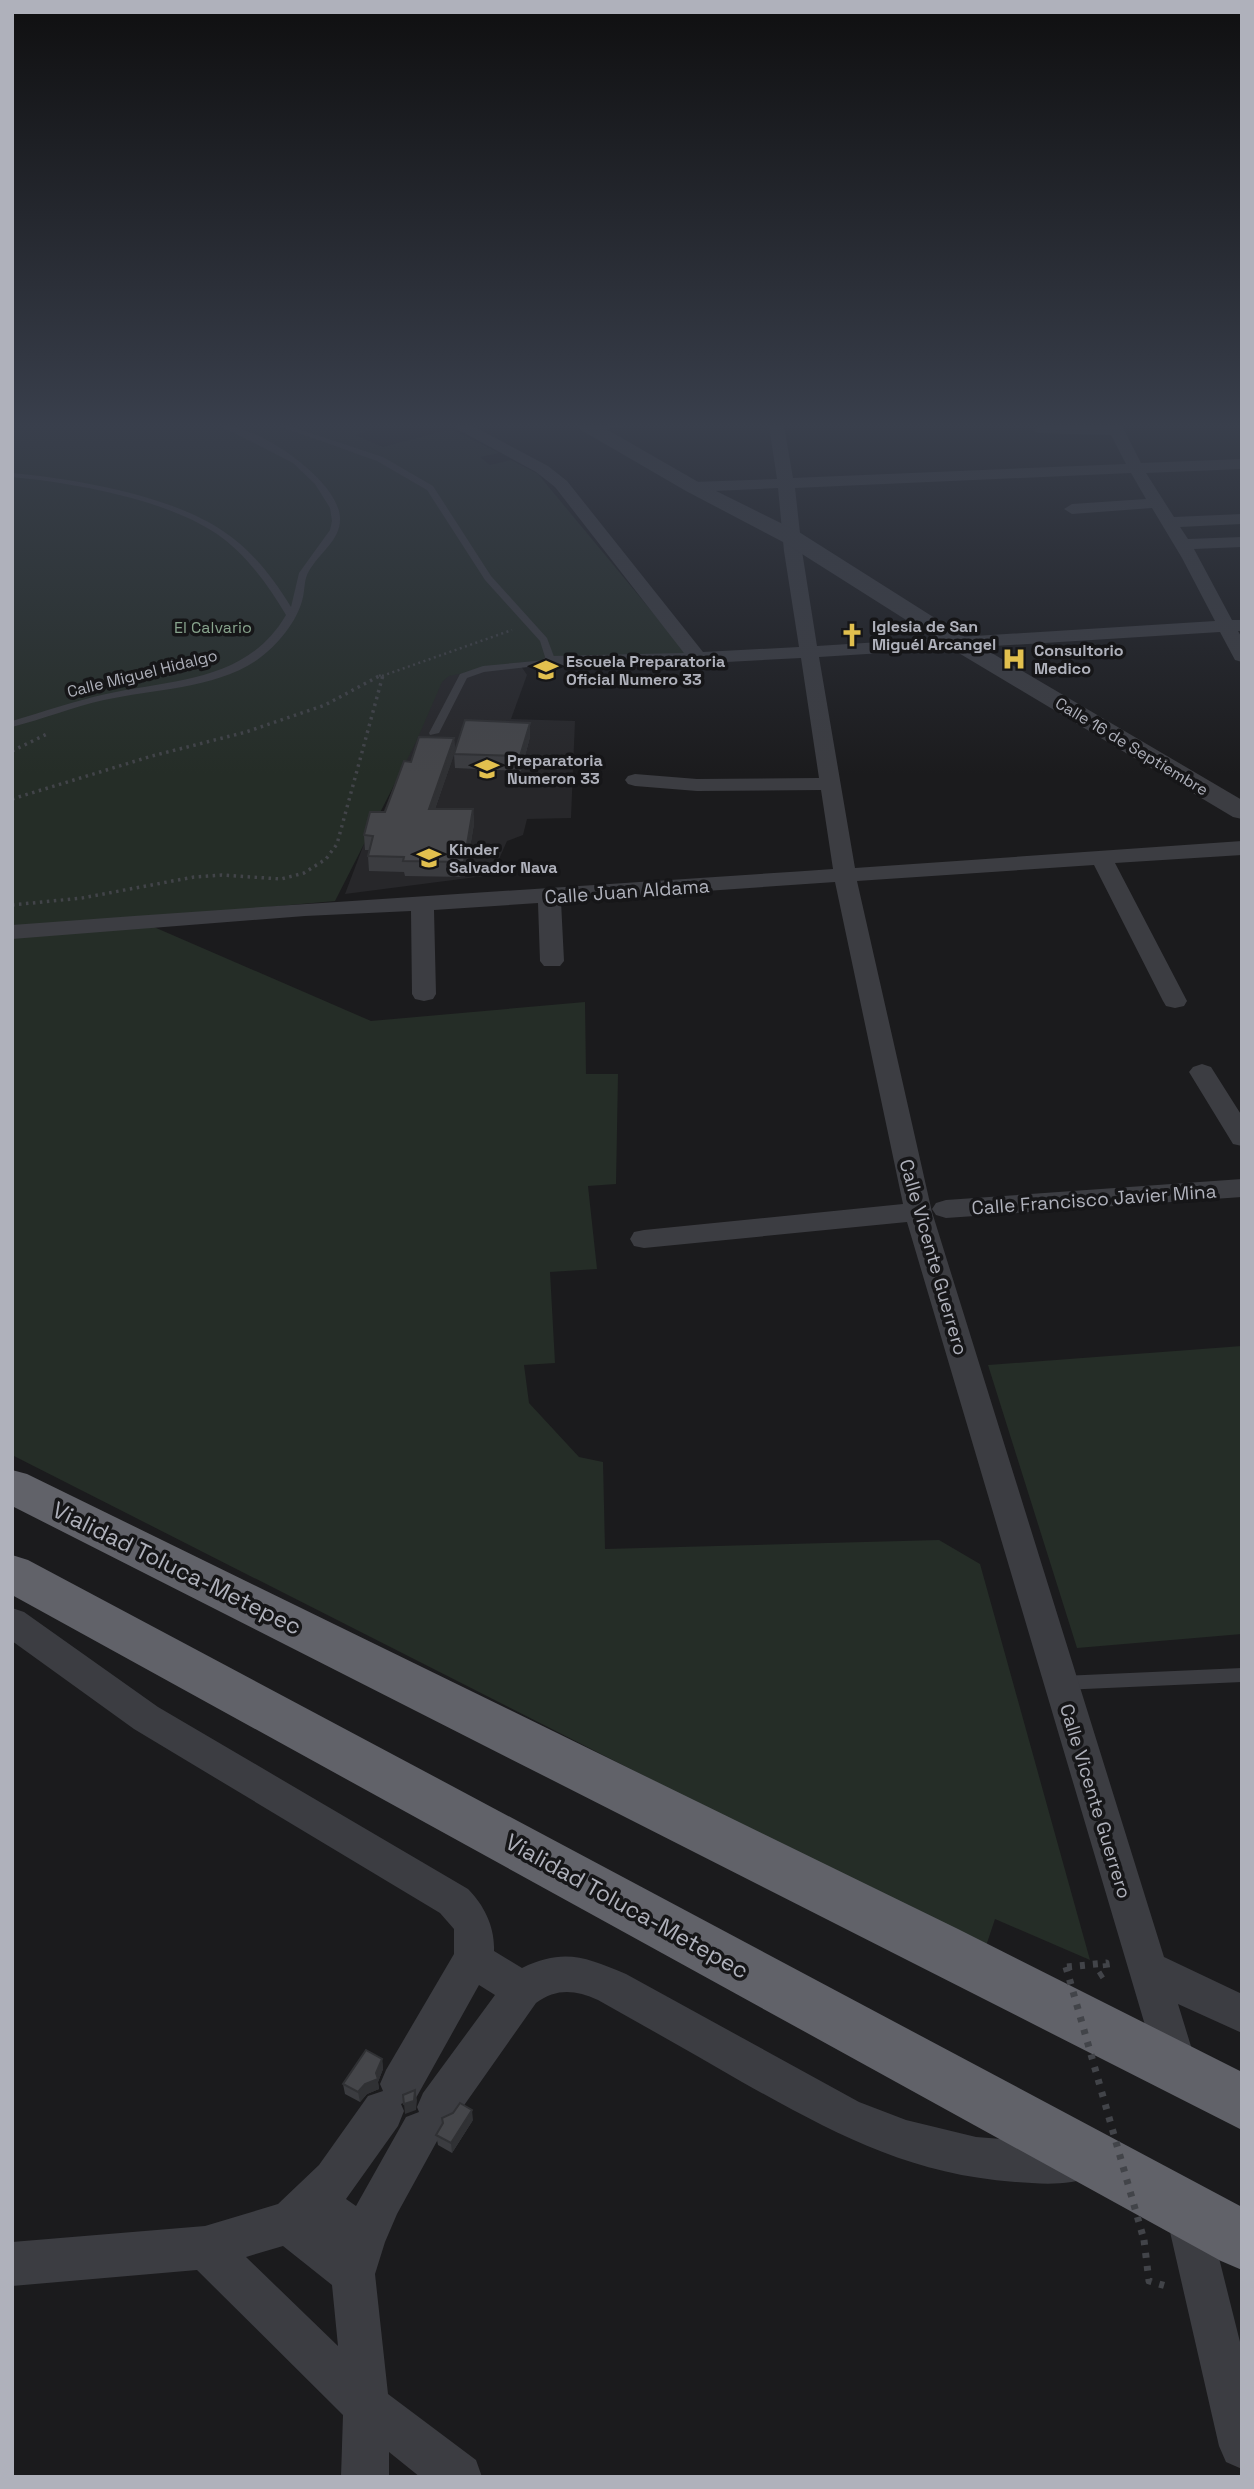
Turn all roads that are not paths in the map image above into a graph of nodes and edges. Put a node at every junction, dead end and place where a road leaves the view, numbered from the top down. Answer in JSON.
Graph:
{"nodes":[{"id":1,"x":231,"y":542,"type":"edge"},
{"id":2,"x":326,"y":542,"type":"edge"},
{"id":3,"x":465,"y":542,"type":"edge"},
{"id":4,"x":607,"y":542,"type":"edge"},
{"id":5,"x":792,"y":542,"type":"edge"},
{"id":6,"x":799,"y":542,"type":"edge"},
{"id":7,"x":1182,"y":542,"type":"edge"},
{"id":8,"x":1242,"y":542,"type":"edge"},
{"id":9,"x":1187,"y":551,"type":"junction"},
{"id":10,"x":1242,"y":556,"type":"edge"},
{"id":11,"x":290,"y":614,"type":"junction"},
{"id":12,"x":1233,"y":625,"type":"edge"},
{"id":13,"x":960,"y":644,"type":"junction"},
{"id":14,"x":809,"y":650,"type":"junction"},
{"id":15,"x":1242,"y":656,"type":"edge"},
{"id":16,"x":697,"y":657,"type":"junction"},
{"id":17,"x":551,"y":662,"type":"junction"},
{"id":18,"x":12,"y":724,"type":"edge"},
{"id":19,"x":434,"y":733,"type":"dead end"},
{"id":20,"x":635,"y":780,"type":"dead end"},
{"id":21,"x":830,"y":785,"type":"junction"},
{"id":22,"x":1242,"y":811,"type":"edge"},
{"id":23,"x":1242,"y":848,"type":"edge"},
{"id":24,"x":1102,"y":859,"type":"junction"},
{"id":25,"x":845,"y":877,"type":"junction"},
{"id":26,"x":549,"y":896,"type":"junction"},
{"id":27,"x":422,"y":904,"type":"junction"},
{"id":28,"x":12,"y":932,"type":"edge"},
{"id":29,"x":552,"y":961,"type":"dead end"},
{"id":30,"x":424,"y":994,"type":"dead end"},
{"id":31,"x":1175,"y":1001,"type":"dead end"},
{"id":32,"x":1202,"y":1072,"type":"dead end"},
{"id":33,"x":1242,"y":1138,"type":"edge"},
{"id":34,"x":1242,"y":1188,"type":"edge"},
{"id":35,"x":932,"y":1211,"type":"junction"},
{"id":36,"x":644,"y":1238,"type":"dead end"},
{"id":37,"x":12,"y":1486,"type":"edge"},
{"id":38,"x":12,"y":1573,"type":"edge"},
{"id":39,"x":12,"y":1622,"type":"edge"},
{"id":40,"x":1242,"y":1675,"type":"edge"},
{"id":41,"x":1060,"y":1684,"type":"junction"},
{"id":42,"x":473,"y":1959,"type":"junction"},
{"id":43,"x":1147,"y":1969,"type":"junction"},
{"id":44,"x":522,"y":1990,"type":"junction"},
{"id":45,"x":1242,"y":2014,"type":"edge"},
{"id":46,"x":1178,"y":2069,"type":"junction"},
{"id":47,"x":1242,"y":2102,"type":"edge"},
{"id":48,"x":1096,"y":2161,"type":"junction"},
{"id":49,"x":1186,"y":2210,"type":"junction"},
{"id":50,"x":301,"y":2212,"type":"junction"},
{"id":51,"x":1242,"y":2240,"type":"edge"},
{"id":52,"x":205,"y":2248,"type":"junction"},
{"id":53,"x":358,"y":2256,"type":"junction"},
{"id":54,"x":12,"y":2264,"type":"edge"},
{"id":55,"x":366,"y":2406,"type":"junction"},
{"id":56,"x":1242,"y":2445,"type":"edge"},
{"id":57,"x":365,"y":2477,"type":"edge"},
{"id":58,"x":459,"y":2477,"type":"edge"}],
"edges":[{"from":1,"to":11,"type":"lane"},
{"from":2,"to":11,"type":"lane","name":"Calle Miguel Hidalgo"},
{"from":3,"to":17,"type":"lane"},
{"from":4,"to":16,"type":"street"},
{"from":5,"to":14,"type":"street","name":"Calle Vicente Guerrero"},
{"from":6,"to":13,"type":"street","name":"Calle 16 de Septiembre"},
{"from":7,"to":9,"type":"street"},
{"from":8,"to":9,"type":"street"},
{"from":9,"to":10,"type":"street"},
{"from":9,"to":12,"type":"street"},
{"from":11,"to":18,"type":"lane","name":"Calle Miguel Hidalgo"},
{"from":12,"to":13,"type":"street"},
{"from":12,"to":15,"type":"street"},
{"from":13,"to":14,"type":"street"},
{"from":13,"to":22,"type":"street","name":"Calle 16 de Septiembre"},
{"from":14,"to":16,"type":"street"},
{"from":14,"to":21,"type":"street","name":"Calle Vicente Guerrero"},
{"from":16,"to":17,"type":"street"},
{"from":17,"to":19,"type":"lane"},
{"from":20,"to":21,"type":"street"},
{"from":21,"to":25,"type":"street","name":"Calle Vicente Guerrero"},
{"from":23,"to":24,"type":"street","name":"Calle Juan Aldama"},
{"from":24,"to":25,"type":"street","name":"Calle Juan Aldama"},
{"from":24,"to":31,"type":"street"},
{"from":25,"to":26,"type":"street","name":"Calle Juan Aldama"},
{"from":25,"to":35,"type":"street","name":"Calle Vicente Guerrero"},
{"from":26,"to":27,"type":"street","name":"Calle Juan Aldama"},
{"from":26,"to":29,"type":"street"},
{"from":27,"to":28,"type":"street","name":"Calle Juan Aldama"},
{"from":27,"to":30,"type":"street"},
{"from":32,"to":33,"type":"street"},
{"from":34,"to":35,"type":"street","name":"Calle Francisco Javier Mina"},
{"from":35,"to":36,"type":"street","name":"Calle Francisco Javier Mina"},
{"from":35,"to":41,"type":"street","name":"Calle Vicente Guerrero"},
{"from":37,"to":46,"type":"highway","name":"Vialidad Toluca-Metepec"},
{"from":38,"to":48,"type":"highway","name":"Vialidad Toluca-Metepec"},
{"from":39,"to":42,"type":"street"},
{"from":40,"to":41,"type":"lane"},
{"from":41,"to":43,"type":"street","name":"Calle Vicente Guerrero"},
{"from":42,"to":44,"type":"street"},
{"from":42,"to":50,"type":"street"},
{"from":43,"to":45,"type":"street"},
{"from":43,"to":46,"type":"street","name":"Calle Vicente Guerrero"},
{"from":44,"to":48,"type":"street"},
{"from":44,"to":53,"type":"street"},
{"from":46,"to":47,"type":"highway","name":"Vialidad Toluca-Metepec"},
{"from":48,"to":49,"type":"highway","name":"Vialidad Toluca-Metepec"},
{"from":49,"to":51,"type":"highway","name":"Vialidad Toluca-Metepec"},
{"from":49,"to":56,"type":"street"},
{"from":50,"to":52,"type":"street"},
{"from":50,"to":53,"type":"street"},
{"from":52,"to":54,"type":"street"},
{"from":52,"to":55,"type":"street"},
{"from":53,"to":55,"type":"street"},
{"from":55,"to":57,"type":"street"},
{"from":55,"to":58,"type":"street"}]}
